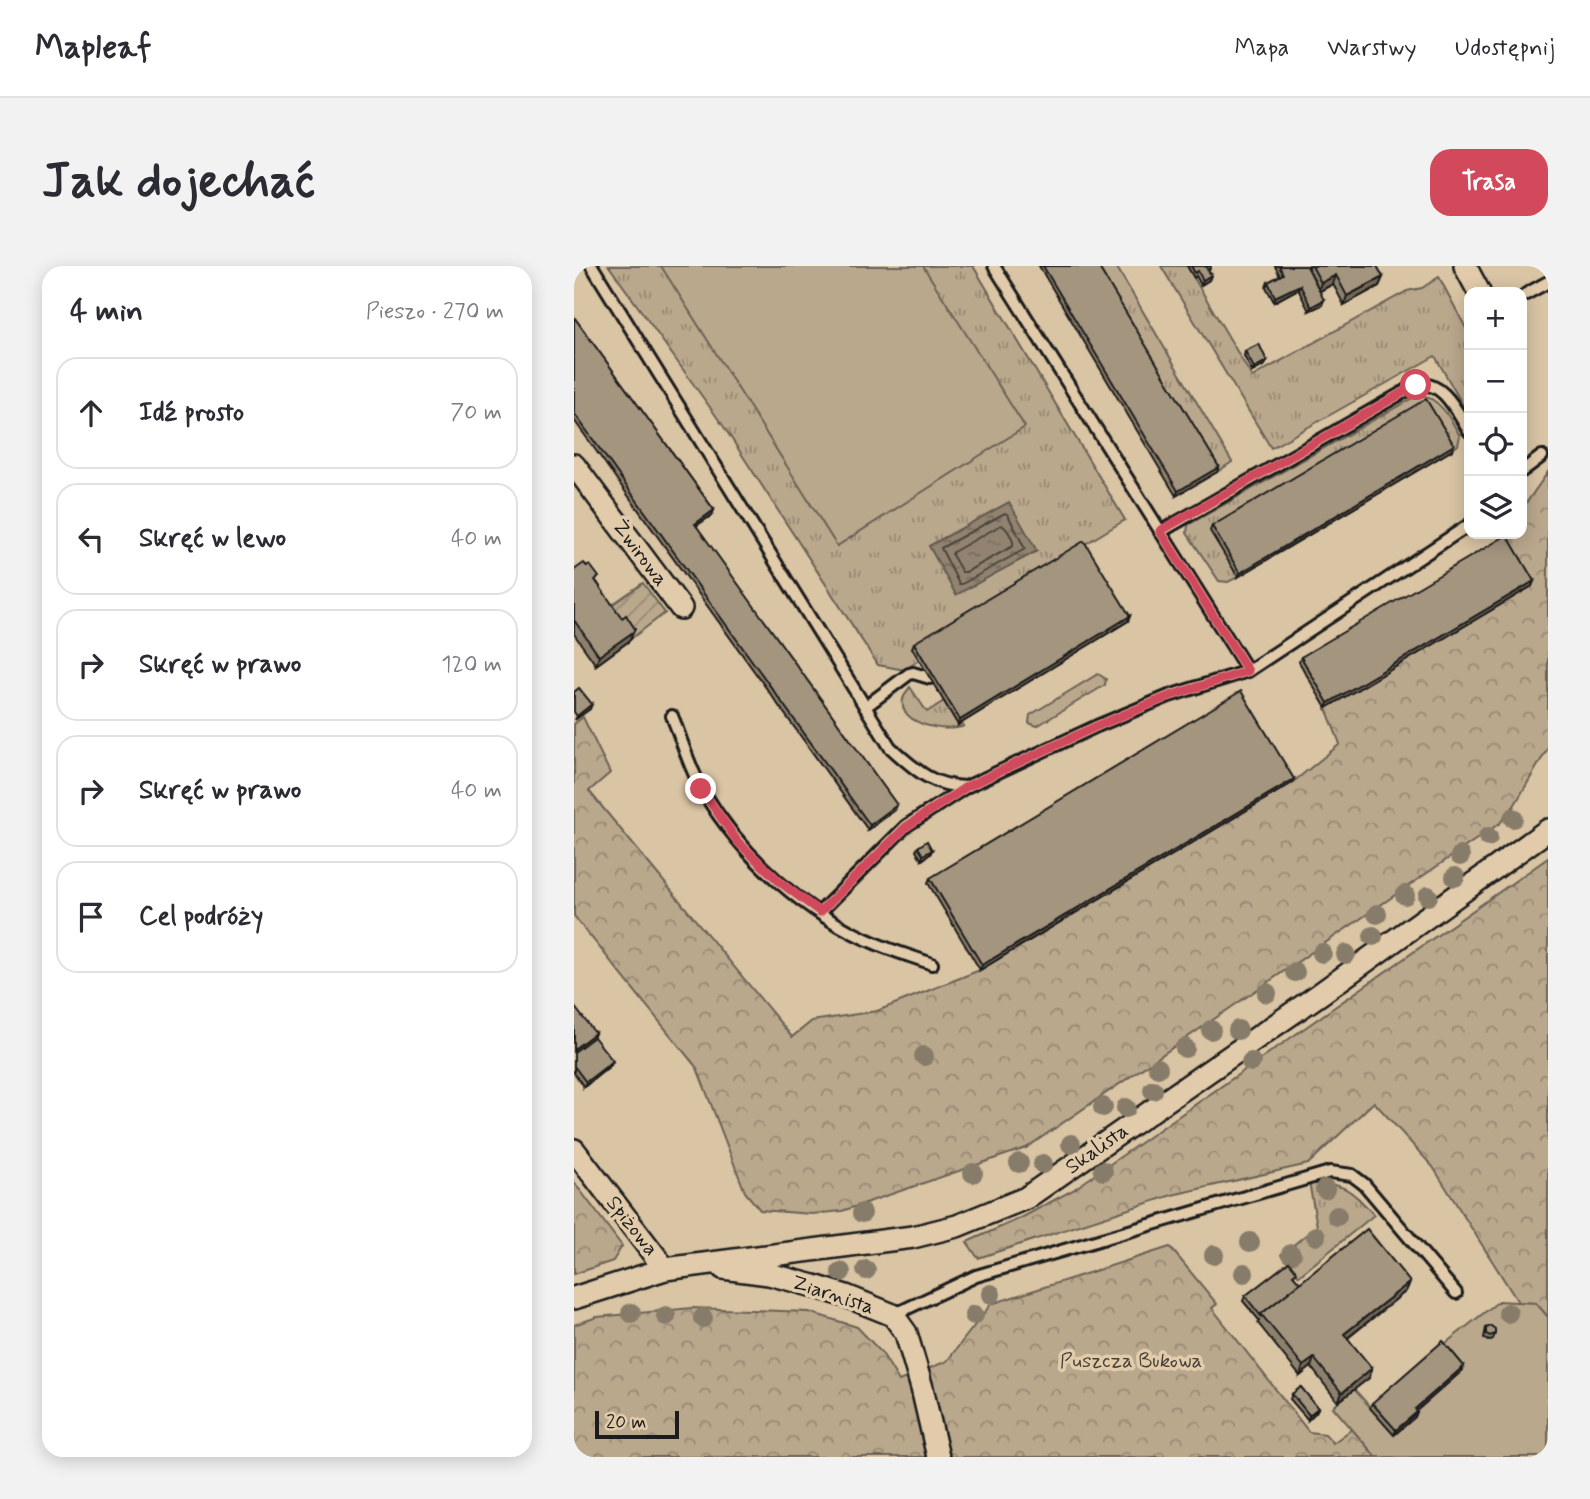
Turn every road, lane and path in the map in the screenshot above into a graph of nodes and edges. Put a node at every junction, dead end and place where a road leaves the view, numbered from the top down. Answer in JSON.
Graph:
{"nodes":[{"id":1,"x":592,"y":266,"type":"edge"},
{"id":2,"x":994,"y":266,"type":"edge"},
{"id":3,"x":1465,"y":266,"type":"edge"},
{"id":4,"x":1548,"y":282,"type":"edge"},
{"id":5,"x":1476,"y":287,"type":"edge"},
{"id":6,"x":1527,"y":293,"type":"edge"},
{"id":7,"x":1464,"y":423,"type":"edge"},
{"id":8,"x":1542,"y":456,"type":"dead end"},
{"id":9,"x":574,"y":465,"type":"edge"},
{"id":10,"x":1527,"y":467,"type":"edge"},
{"id":11,"x":1464,"y":528,"type":"edge"},
{"id":12,"x":1160,"y":531,"type":"junction"},
{"id":13,"x":681,"y":608,"type":"dead end"},
{"id":14,"x":1248,"y":671,"type":"junction"},
{"id":15,"x":930,"y":678,"type":"edge"},
{"id":16,"x":865,"y":707,"type":"junction"},
{"id":17,"x":672,"y":716,"type":"dead end"},
{"id":18,"x":966,"y":787,"type":"junction"},
{"id":19,"x":1548,"y":830,"type":"edge"},
{"id":20,"x":820,"y":912,"type":"junction"},
{"id":21,"x":932,"y":964,"type":"dead end"},
{"id":22,"x":574,"y":1150,"type":"edge"},
{"id":23,"x":665,"y":1269,"type":"junction"},
{"id":24,"x":1456,"y":1293,"type":"dead end"},
{"id":25,"x":574,"y":1298,"type":"edge"},
{"id":26,"x":893,"y":1315,"type":"junction"},
{"id":27,"x":938,"y":1457,"type":"edge"}],
"edges":[{"from":1,"to":16,"type":"lane"},
{"from":2,"to":12,"type":"lane"},
{"from":3,"to":5,"type":"street"},
{"from":4,"to":6,"type":"lane"},
{"from":7,"to":12,"type":"lane"},
{"from":8,"to":10,"type":"lane"},
{"from":9,"to":13,"type":"street","name":"Żwirowa"},
{"from":11,"to":14,"type":"lane"},
{"from":12,"to":14,"type":"lane"},
{"from":14,"to":18,"type":"lane"},
{"from":15,"to":16,"type":"lane"},
{"from":16,"to":18,"type":"lane"},
{"from":17,"to":20,"type":"lane"},
{"from":18,"to":20,"type":"lane"},
{"from":19,"to":23,"type":"street","name":"Skalista"},
{"from":20,"to":21,"type":"lane"},
{"from":22,"to":23,"type":"street","name":"Spiżowa"},
{"from":23,"to":25,"type":"street","name":"Skalista"},
{"from":23,"to":26,"type":"street","name":"Ziarnista"},
{"from":24,"to":26,"type":"lane"},
{"from":26,"to":27,"type":"street","name":"Ziarnista"}]}
